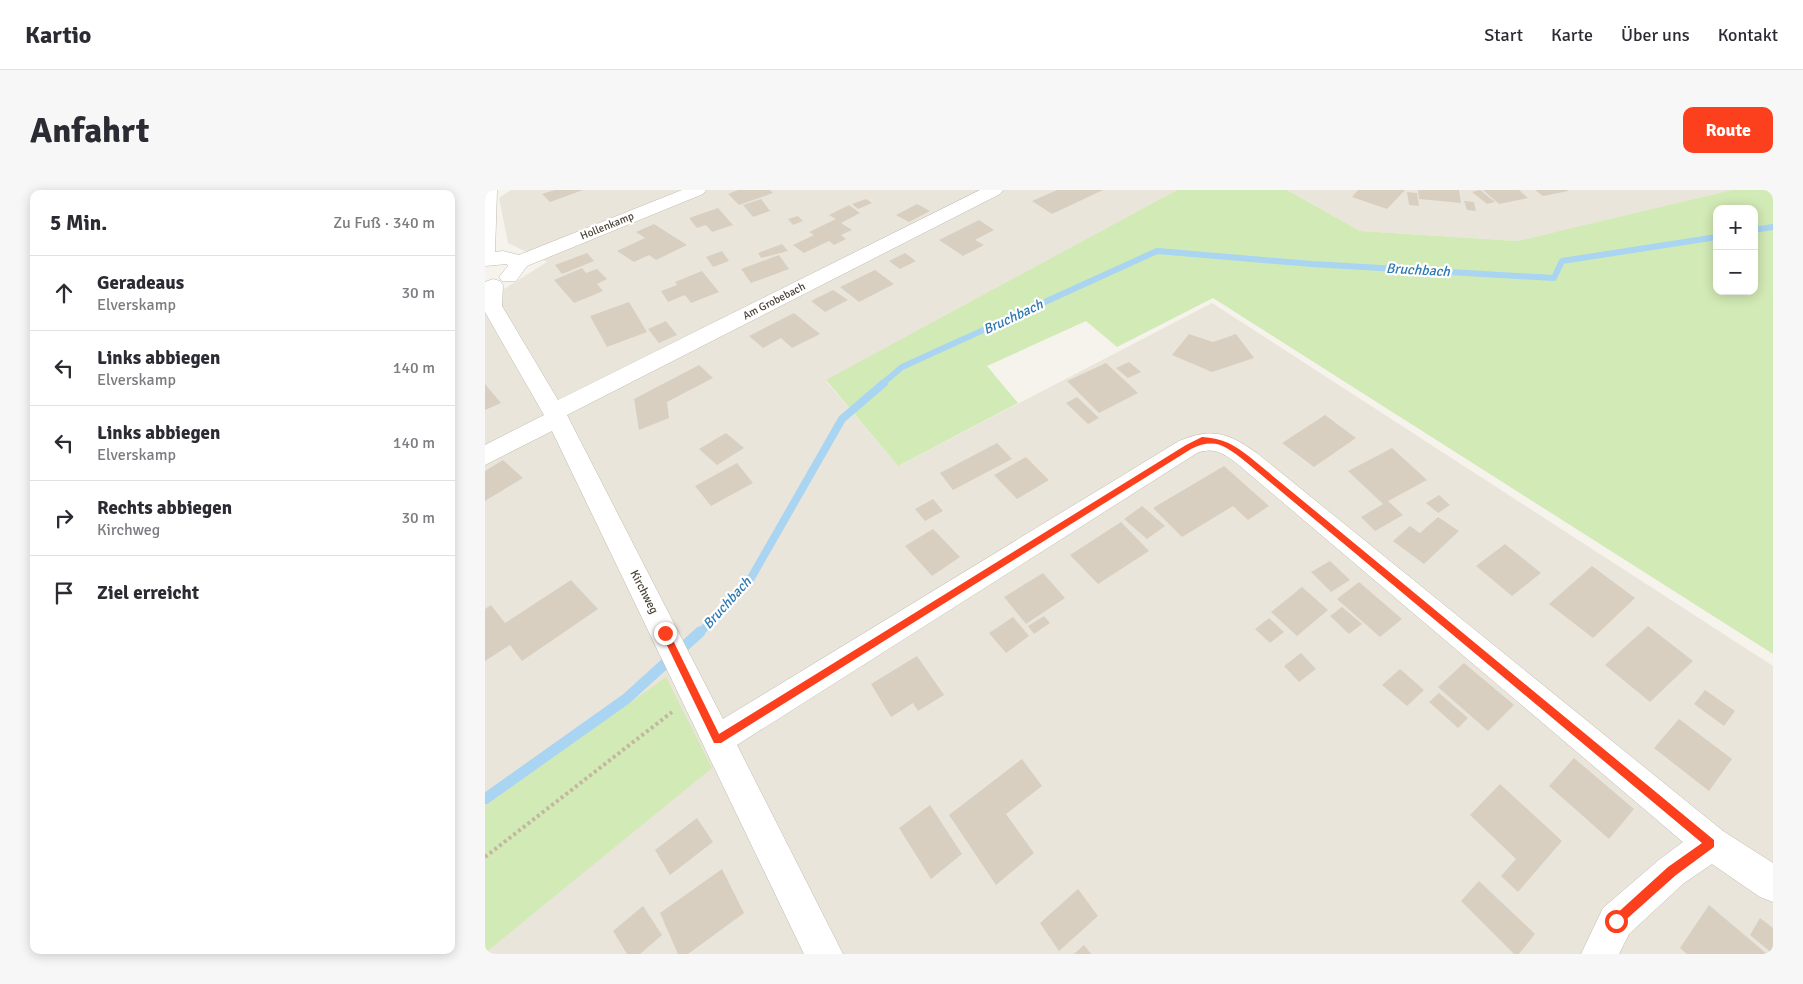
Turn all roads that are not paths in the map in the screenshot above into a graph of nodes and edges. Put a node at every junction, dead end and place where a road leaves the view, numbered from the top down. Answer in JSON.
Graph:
{"nodes":[{"id":1,"x":489,"y":190,"type":"edge"},
{"id":2,"x":697,"y":190,"type":"edge"},
{"id":3,"x":994,"y":190,"type":"edge"},
{"id":4,"x":486,"y":260,"type":"edge"},
{"id":5,"x":517,"y":263,"type":"junction"},
{"id":6,"x":489,"y":286,"type":"edge"},
{"id":7,"x":554,"y":416,"type":"junction"},
{"id":8,"x":485,"y":456,"type":"edge"},
{"id":9,"x":717,"y":740,"type":"junction"},
{"id":10,"x":1711,"y":843,"type":"junction"},
{"id":11,"x":1773,"y":884,"type":"edge"},
{"id":12,"x":824,"y":954,"type":"edge"},
{"id":13,"x":1600,"y":954,"type":"edge"}],
"edges":[{"from":1,"to":4,"type":"street"},
{"from":2,"to":5,"type":"street","name":"Hollenkamp"},
{"from":3,"to":7,"type":"street","name":"Am Grobebach"},
{"from":4,"to":5,"type":"street"},
{"from":5,"to":6,"type":"street","name":"Kirchweg"},
{"from":6,"to":7,"type":"street","name":"Kirchweg"},
{"from":7,"to":8,"type":"street","name":"Am Grobebach"},
{"from":7,"to":9,"type":"street","name":"Kirchweg"},
{"from":9,"to":10,"type":"street"},
{"from":9,"to":12,"type":"street","name":"Kirchweg"},
{"from":10,"to":11,"type":"street"},
{"from":10,"to":13,"type":"street"}]}
